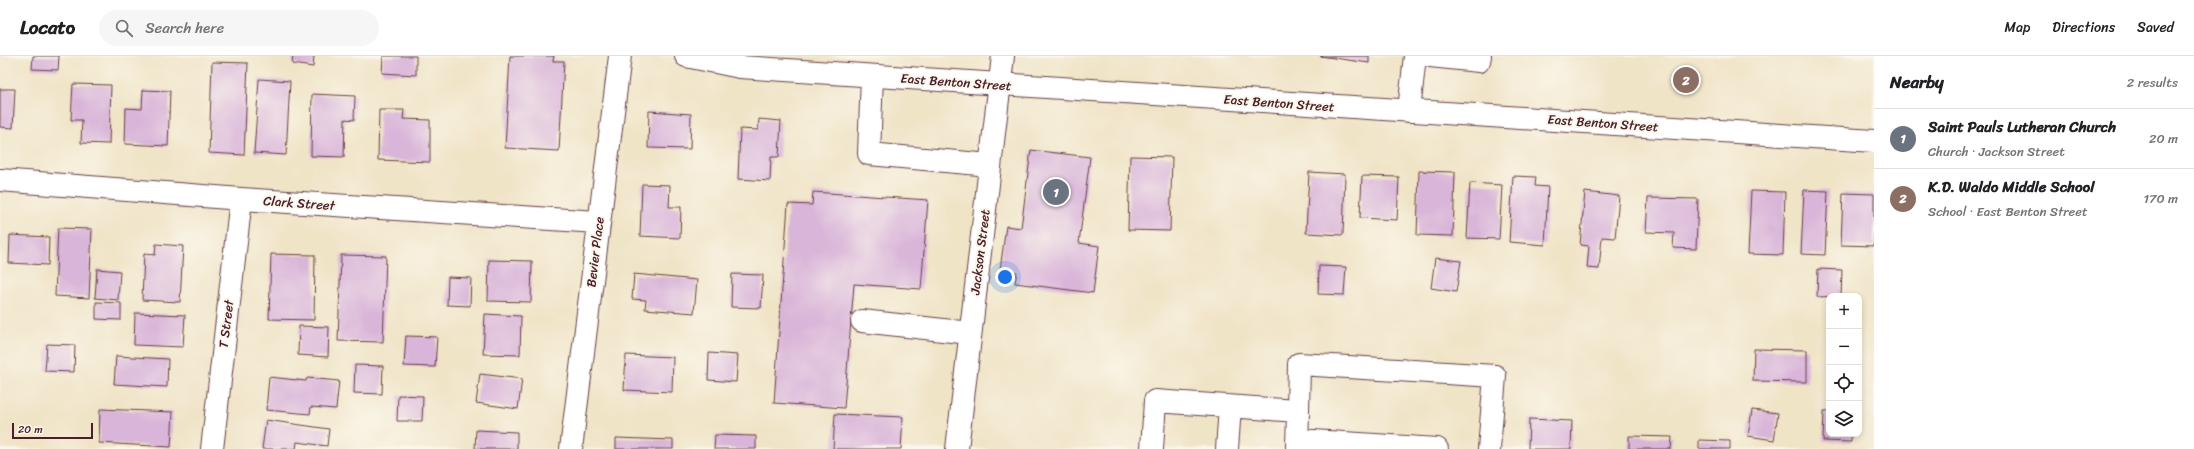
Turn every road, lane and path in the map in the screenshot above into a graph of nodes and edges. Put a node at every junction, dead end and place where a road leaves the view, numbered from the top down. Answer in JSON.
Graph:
{"nodes":[{"id":1,"x":620,"y":56,"type":"edge"},
{"id":2,"x":686,"y":56,"type":"edge"},
{"id":3,"x":1003,"y":56,"type":"edge"},
{"id":4,"x":1415,"y":56,"type":"edge"},
{"id":5,"x":1430,"y":56,"type":"edge"},
{"id":6,"x":1480,"y":56,"type":"edge"},
{"id":7,"x":872,"y":76,"type":"junction"},
{"id":8,"x":1000,"y":85,"type":"junction"},
{"id":9,"x":1409,"y":111,"type":"junction"},
{"id":10,"x":1874,"y":141,"type":"edge"},
{"id":11,"x":990,"y":165,"type":"junction"},
{"id":12,"x":0,"y":180,"type":"edge"},
{"id":13,"x":240,"y":199,"type":"junction"},
{"id":14,"x":598,"y":222,"type":"junction"},
{"id":15,"x":862,"y":321,"type":"dead end"},
{"id":16,"x":970,"y":333,"type":"junction"},
{"id":17,"x":1230,"y":406,"type":"junction"},
{"id":18,"x":1298,"y":412,"type":"junction"},
{"id":19,"x":1297,"y":445,"type":"edge"},
{"id":20,"x":212,"y":449,"type":"edge"},
{"id":21,"x":570,"y":449,"type":"edge"},
{"id":22,"x":957,"y":449,"type":"edge"},
{"id":23,"x":1152,"y":449,"type":"edge"},
{"id":24,"x":1227,"y":449,"type":"edge"},
{"id":25,"x":1437,"y":449,"type":"edge"},
{"id":26,"x":1489,"y":449,"type":"edge"}],
"edges":[{"from":1,"to":14,"type":"street","name":"Bevier Place"},
{"from":2,"to":7,"type":"street","name":"East Benton Street"},
{"from":3,"to":8,"type":"street","name":"Jackson Street"},
{"from":4,"to":9,"type":"street"},
{"from":5,"to":6,"type":"street"},
{"from":7,"to":8,"type":"street","name":"East Benton Street"},
{"from":7,"to":11,"type":"street"},
{"from":8,"to":9,"type":"street","name":"East Benton Street"},
{"from":8,"to":11,"type":"street","name":"Jackson Street"},
{"from":9,"to":10,"type":"street","name":"East Benton Street"},
{"from":11,"to":16,"type":"street","name":"Jackson Street"},
{"from":12,"to":13,"type":"street","name":"Clark Street"},
{"from":13,"to":14,"type":"street","name":"Clark Street"},
{"from":13,"to":20,"type":"street","name":"T Street"},
{"from":14,"to":21,"type":"street","name":"Bevier Place"},
{"from":15,"to":16,"type":"street"},
{"from":16,"to":22,"type":"street","name":"Jackson Street"},
{"from":17,"to":18,"type":"street"},
{"from":17,"to":23,"type":"street"},
{"from":17,"to":24,"type":"street"},
{"from":18,"to":19,"type":"street"},
{"from":18,"to":26,"type":"street"},
{"from":19,"to":25,"type":"street"}]}
